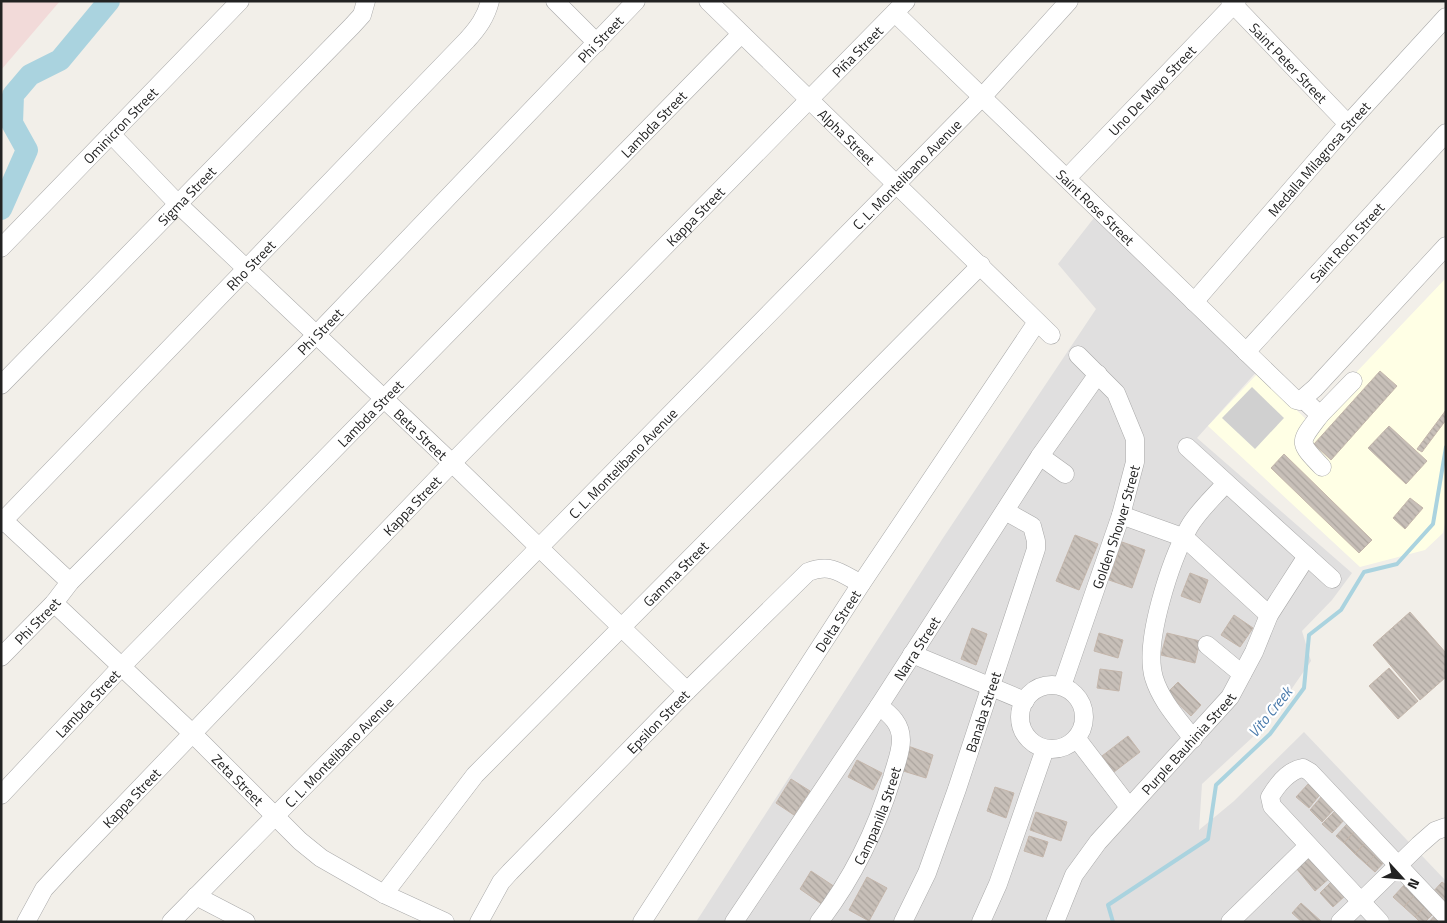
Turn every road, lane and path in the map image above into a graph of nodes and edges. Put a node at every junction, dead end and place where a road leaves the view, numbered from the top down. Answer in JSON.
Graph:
{"nodes":[{"id":1,"x":240,"y":1,"type":"edge"},
{"id":2,"x":366,"y":1,"type":"edge"},
{"id":3,"x":490,"y":1,"type":"edge"},
{"id":4,"x":555,"y":1,"type":"edge"},
{"id":5,"x":636,"y":1,"type":"edge"},
{"id":6,"x":708,"y":1,"type":"edge"},
{"id":7,"x":1069,"y":1,"type":"edge"},
{"id":8,"x":1233,"y":2,"type":"edge"},
{"id":9,"x":900,"y":7,"type":"edge"},
{"id":10,"x":1446,"y":17,"type":"edge"},
{"id":11,"x":741,"y":34,"type":"junction"},
{"id":12,"x":597,"y":44,"type":"junction"},
{"id":13,"x":982,"y":96,"type":"junction"},
{"id":14,"x":808,"y":100,"type":"junction"},
{"id":15,"x":1348,"y":124,"type":"junction"},
{"id":16,"x":1446,"y":133,"type":"edge"},
{"id":17,"x":112,"y":135,"type":"junction"},
{"id":18,"x":1067,"y":178,"type":"junction"},
{"id":19,"x":895,"y":183,"type":"junction"},
{"id":20,"x":179,"y":205,"type":"junction"},
{"id":21,"x":1446,"y":246,"type":"edge"},
{"id":22,"x":1,"y":248,"type":"edge"},
{"id":23,"x":980,"y":265,"type":"junction"},
{"id":24,"x":246,"y":267,"type":"junction"},
{"id":25,"x":1194,"y":302,"type":"junction"},
{"id":26,"x":1037,"y":322,"type":"junction"},
{"id":27,"x":316,"y":335,"type":"junction"},
{"id":28,"x":1051,"y":335,"type":"dead end"},
{"id":29,"x":1246,"y":352,"type":"junction"},
{"id":30,"x":1078,"y":355,"type":"dead end"},
{"id":31,"x":1098,"y":374,"type":"junction"},
{"id":32,"x":1353,"y":381,"type":"dead end"},
{"id":33,"x":1,"y":385,"type":"edge"},
{"id":34,"x":382,"y":398,"type":"junction"},
{"id":35,"x":1299,"y":400,"type":"junction"},
{"id":36,"x":1320,"y":415,"type":"junction"},
{"id":37,"x":1187,"y":447,"type":"dead end"},
{"id":38,"x":1040,"y":456,"type":"junction"},
{"id":39,"x":452,"y":463,"type":"junction"},
{"id":40,"x":1322,"y":467,"type":"dead end"},
{"id":41,"x":1064,"y":474,"type":"dead end"},
{"id":42,"x":1226,"y":483,"type":"junction"},
{"id":43,"x":1005,"y":511,"type":"junction"},
{"id":44,"x":1121,"y":516,"type":"junction"},
{"id":45,"x":2,"y":520,"type":"edge"},
{"id":46,"x":1184,"y":538,"type":"junction"},
{"id":47,"x":538,"y":547,"type":"junction"},
{"id":48,"x":1307,"y":556,"type":"junction"},
{"id":49,"x":1332,"y":579,"type":"dead end"},
{"id":50,"x":70,"y":582,"type":"junction"},
{"id":51,"x":861,"y":584,"type":"junction"},
{"id":52,"x":54,"y":603,"type":"junction"},
{"id":53,"x":1269,"y":615,"type":"junction"},
{"id":54,"x":621,"y":629,"type":"junction"},
{"id":55,"x":1207,"y":645,"type":"dead end"},
{"id":56,"x":912,"y":654,"type":"junction"},
{"id":57,"x":1,"y":657,"type":"edge"},
{"id":58,"x":121,"y":667,"type":"junction"},
{"id":59,"x":1242,"y":674,"type":"junction"},
{"id":60,"x":990,"y":685,"type":"junction"},
{"id":61,"x":1062,"y":686,"type":"junction"},
{"id":62,"x":686,"y":691,"type":"junction"},
{"id":63,"x":1025,"y":700,"type":"junction"},
{"id":64,"x":880,"y":706,"type":"junction"},
{"id":65,"x":192,"y":733,"type":"junction"},
{"id":66,"x":1077,"y":738,"type":"junction"},
{"id":67,"x":1193,"y":740,"type":"junction"},
{"id":68,"x":1046,"y":749,"type":"junction"},
{"id":69,"x":1,"y":795,"type":"edge"},
{"id":70,"x":1129,"y":807,"type":"junction"},
{"id":71,"x":274,"y":816,"type":"junction"},
{"id":72,"x":1442,"y":833,"type":"edge"},
{"id":73,"x":1308,"y":846,"type":"junction"},
{"id":74,"x":1398,"y":868,"type":"junction"},
{"id":75,"x":384,"y":894,"type":"junction"},
{"id":76,"x":196,"y":896,"type":"junction"},
{"id":77,"x":1360,"y":902,"type":"junction"},
{"id":78,"x":1446,"y":916,"type":"edge"},
{"id":79,"x":739,"y":920,"type":"edge"},
{"id":80,"x":26,"y":922,"type":"edge"},
{"id":81,"x":171,"y":922,"type":"edge"},
{"id":82,"x":246,"y":922,"type":"edge"},
{"id":83,"x":445,"y":922,"type":"edge"},
{"id":84,"x":479,"y":922,"type":"edge"},
{"id":85,"x":642,"y":922,"type":"edge"},
{"id":86,"x":819,"y":922,"type":"edge"},
{"id":87,"x":903,"y":922,"type":"edge"},
{"id":88,"x":981,"y":922,"type":"edge"},
{"id":89,"x":1055,"y":922,"type":"edge"},
{"id":90,"x":1230,"y":922,"type":"edge"},
{"id":91,"x":1340,"y":922,"type":"edge"},
{"id":92,"x":1380,"y":922,"type":"edge"}],
"edges":[{"from":1,"to":17,"type":"street","name":"Ominicron Street"},
{"from":2,"to":20,"type":"street","name":"Sigma Street"},
{"from":3,"to":24,"type":"street","name":"Rho Street"},
{"from":4,"to":12,"type":"street"},
{"from":5,"to":12,"type":"street","name":"Phi Street"},
{"from":6,"to":11,"type":"street","name":"Alpha Street"},
{"from":7,"to":13,"type":"street","name":"C. L. Montelibano Avenue"},
{"from":8,"to":15,"type":"street","name":"Saint Peter Street"},
{"from":8,"to":18,"type":"street","name":"Uno De Mayo Street"},
{"from":9,"to":13,"type":"street","name":"Saint Rose Street"},
{"from":9,"to":14,"type":"street","name":"Piña Street"},
{"from":10,"to":15,"type":"street","name":"Medalla Milagrosa Street"},
{"from":11,"to":14,"type":"street","name":"Alpha Street"},
{"from":11,"to":34,"type":"street","name":"Lambda Street"},
{"from":12,"to":27,"type":"street","name":"Phi Street"},
{"from":13,"to":18,"type":"street","name":"Saint Rose Street"},
{"from":13,"to":19,"type":"street","name":"C. L. Montelibano Avenue"},
{"from":14,"to":19,"type":"street","name":"Alpha Street"},
{"from":14,"to":39,"type":"street","name":"Kappa Street"},
{"from":15,"to":25,"type":"street","name":"Medalla Milagrosa Street"},
{"from":16,"to":29,"type":"street","name":"Saint Roch Street"},
{"from":17,"to":20,"type":"street","name":"Beta Street"},
{"from":17,"to":22,"type":"street","name":"Ominicron Street"},
{"from":18,"to":25,"type":"street","name":"Saint Rose Street"},
{"from":19,"to":23,"type":"street","name":"Alpha Street"},
{"from":19,"to":47,"type":"street","name":"C. L. Montelibano Avenue"},
{"from":20,"to":24,"type":"street","name":"Beta Street"},
{"from":20,"to":33,"type":"street","name":"Sigma Street"},
{"from":21,"to":35,"type":"street"},
{"from":23,"to":26,"type":"street","name":"Alpha Street"},
{"from":23,"to":54,"type":"street","name":"Gamma Street"},
{"from":24,"to":27,"type":"street","name":"Beta Street"},
{"from":24,"to":45,"type":"street","name":"Rho Street"},
{"from":25,"to":29,"type":"street","name":"Saint Rose Street"},
{"from":26,"to":28,"type":"street","name":"Alpha Street"},
{"from":26,"to":51,"type":"street","name":"Delta Street"},
{"from":27,"to":34,"type":"street","name":"Beta Street"},
{"from":27,"to":50,"type":"street","name":"Phi Street"},
{"from":29,"to":35,"type":"street","name":"Saint Rose Street"},
{"from":30,"to":31,"type":"street"},
{"from":31,"to":38,"type":"street","name":"Narra Street"},
{"from":31,"to":44,"type":"street","name":"Golden Shower Street"},
{"from":32,"to":36,"type":"street"},
{"from":34,"to":39,"type":"street","name":"Beta Street"},
{"from":34,"to":58,"type":"street","name":"Lambda Street"},
{"from":35,"to":36,"type":"street","name":"Saint Rose Street"},
{"from":36,"to":40,"type":"street"},
{"from":37,"to":42,"type":"street"},
{"from":38,"to":41,"type":"street"},
{"from":38,"to":43,"type":"street","name":"Narra Street"},
{"from":39,"to":47,"type":"street","name":"Beta Street"},
{"from":39,"to":65,"type":"street","name":"Kappa Street"},
{"from":42,"to":46,"type":"street"},
{"from":42,"to":48,"type":"street"},
{"from":43,"to":56,"type":"street","name":"Narra Street"},
{"from":43,"to":60,"type":"street","name":"Banaba Street"},
{"from":44,"to":46,"type":"street"},
{"from":44,"to":61,"type":"street","name":"Golden Shower Street"},
{"from":45,"to":50,"type":"street"},
{"from":46,"to":53,"type":"street"},
{"from":46,"to":67,"type":"street"},
{"from":47,"to":54,"type":"street","name":"Beta Street"},
{"from":47,"to":71,"type":"street","name":"C. L. Montelibano Avenue"},
{"from":48,"to":49,"type":"street"},
{"from":48,"to":53,"type":"street","name":"Purple Bauhinia Street"},
{"from":50,"to":52,"type":"street","name":"Phi Street"},
{"from":51,"to":62,"type":"street","name":"Epsilon Street"},
{"from":51,"to":85,"type":"street","name":"Delta Street"},
{"from":52,"to":57,"type":"street","name":"Phi Street"},
{"from":52,"to":58,"type":"street","name":"Zeta Street"},
{"from":53,"to":59,"type":"street","name":"Purple Bauhinia Street"},
{"from":54,"to":62,"type":"street","name":"Beta Street"},
{"from":54,"to":75,"type":"street","name":"Gamma Street"},
{"from":55,"to":59,"type":"street"},
{"from":56,"to":60,"type":"street"},
{"from":56,"to":64,"type":"street","name":"Narra Street"},
{"from":58,"to":65,"type":"street","name":"Zeta Street"},
{"from":58,"to":69,"type":"street","name":"Lambda Street"},
{"from":59,"to":67,"type":"street","name":"Purple Bauhinia Street"},
{"from":60,"to":63,"type":"street"},
{"from":60,"to":87,"type":"street","name":"Banaba Street"},
{"from":61,"to":63,"type":"street"},
{"from":61,"to":66,"type":"street"},
{"from":62,"to":84,"type":"street","name":"Epsilon Street"},
{"from":63,"to":68,"type":"street"},
{"from":64,"to":79,"type":"street","name":"Narra Street"},
{"from":64,"to":86,"type":"street","name":"Campanilla Street"},
{"from":65,"to":71,"type":"street","name":"Zeta Street"},
{"from":65,"to":80,"type":"street","name":"Kappa Street"},
{"from":66,"to":68,"type":"street"},
{"from":66,"to":70,"type":"street"},
{"from":67,"to":70,"type":"street","name":"Purple Bauhinia Street"},
{"from":68,"to":88,"type":"street"},
{"from":70,"to":89,"type":"street","name":"Purple Bauhinia Street"},
{"from":71,"to":75,"type":"street","name":"Zeta Street"},
{"from":71,"to":76,"type":"street","name":"C. L. Montelibano Avenue"},
{"from":72,"to":74,"type":"street"},
{"from":73,"to":74,"type":"street"},
{"from":73,"to":77,"type":"street"},
{"from":73,"to":90,"type":"street"},
{"from":74,"to":77,"type":"street"},
{"from":74,"to":78,"type":"street"},
{"from":75,"to":83,"type":"street","name":"Zeta Street"},
{"from":76,"to":81,"type":"street","name":"C. L. Montelibano Avenue"},
{"from":76,"to":82,"type":"street"},
{"from":77,"to":91,"type":"street"},
{"from":77,"to":92,"type":"street"}]}
